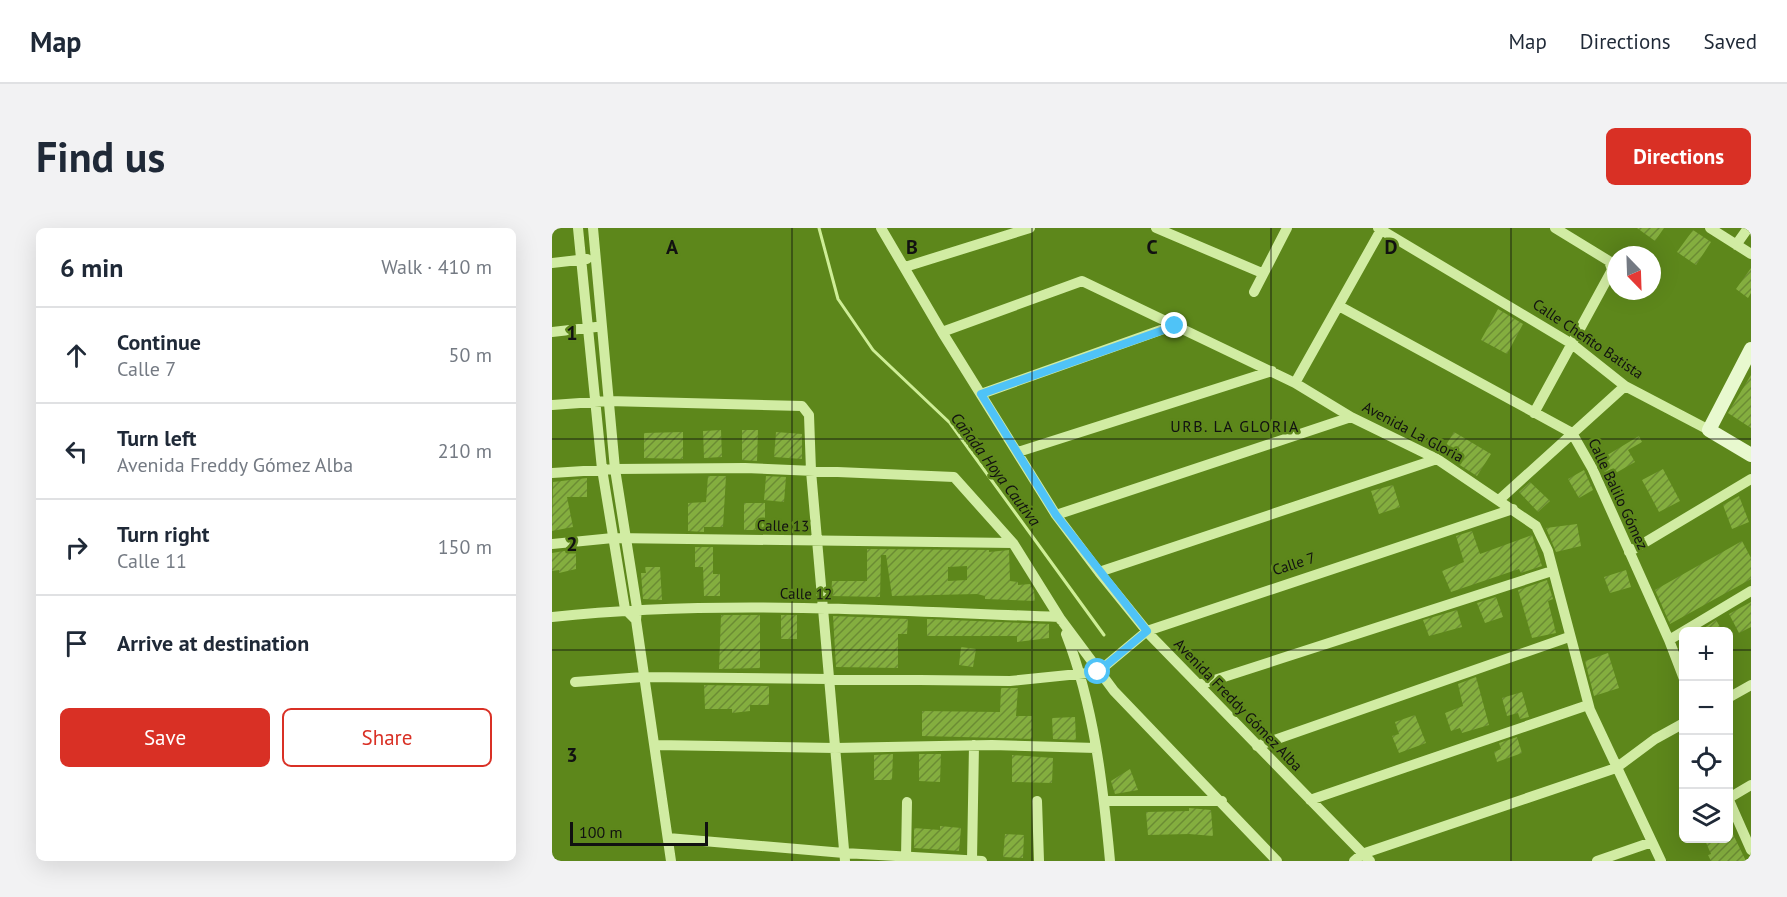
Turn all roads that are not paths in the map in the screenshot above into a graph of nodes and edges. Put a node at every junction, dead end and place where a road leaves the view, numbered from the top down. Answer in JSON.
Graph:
{"nodes":[{"id":1,"x":578,"y":228,"type":"edge"},
{"id":2,"x":593,"y":228,"type":"edge"},
{"id":3,"x":881,"y":228,"type":"edge"},
{"id":4,"x":1030,"y":228,"type":"edge"},
{"id":5,"x":1156,"y":228,"type":"edge"},
{"id":6,"x":1287,"y":228,"type":"edge"},
{"id":7,"x":1380,"y":228,"type":"edge"},
{"id":8,"x":1555,"y":228,"type":"edge"},
{"id":9,"x":1710,"y":228,"type":"edge"},
{"id":10,"x":1748,"y":228,"type":"edge"},
{"id":11,"x":1736,"y":245,"type":"junction"},
{"id":12,"x":1751,"y":254,"type":"edge"},
{"id":13,"x":596,"y":259,"type":"junction"},
{"id":14,"x":582,"y":260,"type":"junction"},
{"id":15,"x":552,"y":262,"type":"edge"},
{"id":16,"x":905,"y":267,"type":"junction"},
{"id":17,"x":1262,"y":273,"type":"junction"},
{"id":18,"x":1254,"y":292,"type":"dead end"},
{"id":19,"x":1339,"y":306,"type":"junction"},
{"id":20,"x":603,"y":326,"type":"junction"},
{"id":21,"x":1175,"y":326,"type":"junction"},
{"id":22,"x":590,"y":328,"type":"junction"},
{"id":23,"x":552,"y":332,"type":"edge"},
{"id":24,"x":942,"y":333,"type":"junction"},
{"id":25,"x":1572,"y":344,"type":"junction"},
{"id":26,"x":1751,"y":349,"type":"edge"},
{"id":27,"x":1272,"y":371,"type":"junction"},
{"id":28,"x":1295,"y":383,"type":"junction"},
{"id":29,"x":1626,"y":386,"type":"junction"},
{"id":30,"x":981,"y":394,"type":"junction"},
{"id":31,"x":608,"y":400,"type":"junction"},
{"id":32,"x":596,"y":402,"type":"junction"},
{"id":33,"x":552,"y":405,"type":"edge"},
{"id":34,"x":1534,"y":413,"type":"junction"},
{"id":35,"x":1351,"y":417,"type":"junction"},
{"id":36,"x":1709,"y":430,"type":"junction"},
{"id":37,"x":1572,"y":433,"type":"junction"},
{"id":38,"x":1018,"y":452,"type":"junction"},
{"id":39,"x":1751,"y":455,"type":"edge"},
{"id":40,"x":1437,"y":459,"type":"junction"},
{"id":41,"x":602,"y":469,"type":"junction"},
{"id":42,"x":615,"y":469,"type":"junction"},
{"id":43,"x":811,"y":471,"type":"junction"},
{"id":44,"x":552,"y":473,"type":"edge"},
{"id":45,"x":1751,"y":479,"type":"edge"},
{"id":46,"x":1499,"y":500,"type":"junction"},
{"id":47,"x":1513,"y":509,"type":"junction"},
{"id":48,"x":1056,"y":515,"type":"junction"},
{"id":49,"x":613,"y":538,"type":"junction"},
{"id":50,"x":625,"y":538,"type":"junction"},
{"id":51,"x":817,"y":541,"type":"junction"},
{"id":52,"x":1013,"y":543,"type":"junction"},
{"id":53,"x":552,"y":544,"type":"edge"},
{"id":54,"x":1629,"y":552,"type":"junction"},
{"id":55,"x":1552,"y":571,"type":"junction"},
{"id":56,"x":1100,"y":572,"type":"junction"},
{"id":57,"x":1751,"y":591,"type":"edge"},
{"id":58,"x":637,"y":608,"type":"junction"},
{"id":59,"x":625,"y":609,"type":"junction"},
{"id":60,"x":822,"y":609,"type":"junction"},
{"id":61,"x":552,"y":616,"type":"edge"},
{"id":62,"x":1059,"y":617,"type":"junction"},
{"id":63,"x":636,"y":620,"type":"junction"},
{"id":64,"x":1147,"y":631,"type":"junction"},
{"id":65,"x":1569,"y":637,"type":"junction"},
{"id":66,"x":1669,"y":640,"type":"junction"},
{"id":67,"x":1679,"y":668,"type":"edge"},
{"id":68,"x":1098,"y":672,"type":"junction"},
{"id":69,"x":1082,"y":674,"type":"junction"},
{"id":70,"x":644,"y":677,"type":"junction"},
{"id":71,"x":829,"y":678,"type":"junction"},
{"id":72,"x":575,"y":682,"type":"dead end"},
{"id":73,"x":1751,"y":685,"type":"edge"},
{"id":74,"x":1199,"y":686,"type":"junction"},
{"id":75,"x":1733,"y":695,"type":"edge"},
{"id":76,"x":1588,"y":705,"type":"junction"},
{"id":77,"x":1679,"y":725,"type":"edge"},
{"id":78,"x":655,"y":745,"type":"junction"},
{"id":79,"x":974,"y":745,"type":"junction"},
{"id":80,"x":1257,"y":746,"type":"junction"},
{"id":81,"x":835,"y":748,"type":"junction"},
{"id":82,"x":1096,"y":748,"type":"junction"},
{"id":83,"x":1616,"y":768,"type":"junction"},
{"id":84,"x":1751,"y":785,"type":"edge"},
{"id":85,"x":1733,"y":796,"type":"edge"},
{"id":86,"x":1310,"y":800,"type":"junction"},
{"id":87,"x":1037,"y":801,"type":"dead end"},
{"id":88,"x":1105,"y":801,"type":"junction"},
{"id":89,"x":1221,"y":801,"type":"junction"},
{"id":90,"x":907,"y":802,"type":"dead end"},
{"id":91,"x":1733,"y":807,"type":"edge"},
{"id":92,"x":668,"y":838,"type":"junction"},
{"id":93,"x":1652,"y":842,"type":"junction"},
{"id":94,"x":1751,"y":850,"type":"edge"},
{"id":95,"x":845,"y":857,"type":"edge"},
{"id":96,"x":906,"y":857,"type":"junction"},
{"id":97,"x":1362,"y":859,"type":"edge"},
{"id":98,"x":671,"y":861,"type":"edge"},
{"id":99,"x":977,"y":861,"type":"edge"},
{"id":100,"x":1039,"y":861,"type":"edge"},
{"id":101,"x":1110,"y":861,"type":"edge"},
{"id":102,"x":1276,"y":861,"type":"edge"},
{"id":103,"x":1597,"y":861,"type":"edge"},
{"id":104,"x":1661,"y":861,"type":"edge"}],
"edges":[{"from":1,"to":14,"type":"street"},
{"from":2,"to":13,"type":"street"},
{"from":3,"to":16,"type":"street","name":"Avenida Freddy Gómez Alba"},
{"from":4,"to":16,"type":"street"},
{"from":5,"to":17,"type":"street"},
{"from":6,"to":17,"type":"street"},
{"from":7,"to":19,"type":"street"},
{"from":7,"to":25,"type":"street","name":"Calle Chefito Batista"},
{"from":8,"to":25,"type":"street"},
{"from":9,"to":11,"type":"street"},
{"from":10,"to":11,"type":"street"},
{"from":11,"to":12,"type":"street"},
{"from":13,"to":14,"type":"street"},
{"from":13,"to":20,"type":"street"},
{"from":14,"to":15,"type":"street"},
{"from":14,"to":22,"type":"street"},
{"from":16,"to":24,"type":"street","name":"Avenida Freddy Gómez Alba"},
{"from":17,"to":18,"type":"street"},
{"from":19,"to":28,"type":"street"},
{"from":19,"to":34,"type":"street","name":"Calle Balilo Gómez"},
{"from":20,"to":22,"type":"street"},
{"from":20,"to":31,"type":"street"},
{"from":21,"to":24,"type":"street","name":"Avenida La Gloria"},
{"from":21,"to":27,"type":"street","name":"Avenida La Gloria"},
{"from":21,"to":30,"type":"street"},
{"from":22,"to":23,"type":"street"},
{"from":22,"to":32,"type":"street"},
{"from":24,"to":30,"type":"street","name":"Avenida Freddy Gómez Alba"},
{"from":25,"to":29,"type":"street","name":"Calle Chefito Batista"},
{"from":25,"to":34,"type":"street"},
{"from":26,"to":36,"type":"street"},
{"from":27,"to":28,"type":"street","name":"Avenida La Gloria"},
{"from":27,"to":38,"type":"street"},
{"from":28,"to":35,"type":"street","name":"Avenida La Gloria"},
{"from":29,"to":36,"type":"street","name":"Calle Chefito Batista"},
{"from":29,"to":37,"type":"street"},
{"from":30,"to":38,"type":"street","name":"Avenida Freddy Gómez Alba"},
{"from":31,"to":32,"type":"street"},
{"from":31,"to":42,"type":"street"},
{"from":31,"to":43,"type":"street"},
{"from":32,"to":33,"type":"street"},
{"from":32,"to":41,"type":"street"},
{"from":34,"to":37,"type":"street","name":"Calle Balilo Gómez"},
{"from":35,"to":40,"type":"street","name":"Avenida La Gloria"},
{"from":35,"to":48,"type":"street"},
{"from":36,"to":39,"type":"street","name":"Calle Chefito Batista"},
{"from":37,"to":46,"type":"street"},
{"from":37,"to":54,"type":"street","name":"Calle Balilo Gómez"},
{"from":38,"to":48,"type":"street","name":"Avenida Freddy Gómez Alba"},
{"from":40,"to":46,"type":"street","name":"Avenida La Gloria"},
{"from":40,"to":56,"type":"street"},
{"from":41,"to":42,"type":"street"},
{"from":41,"to":44,"type":"street"},
{"from":41,"to":49,"type":"street"},
{"from":42,"to":43,"type":"street"},
{"from":42,"to":50,"type":"street"},
{"from":43,"to":51,"type":"street"},
{"from":43,"to":52,"type":"street"},
{"from":45,"to":54,"type":"street"},
{"from":46,"to":47,"type":"street","name":"Avenida La Gloria"},
{"from":47,"to":55,"type":"street","name":"Avenida La Gloria"},
{"from":47,"to":64,"type":"street","name":"Calle 7"},
{"from":48,"to":56,"type":"street","name":"Avenida Freddy Gómez Alba"},
{"from":49,"to":50,"type":"street","name":"Calle 13"},
{"from":49,"to":53,"type":"street","name":"Calle 13"},
{"from":49,"to":59,"type":"street"},
{"from":50,"to":51,"type":"street","name":"Calle 13"},
{"from":50,"to":58,"type":"street"},
{"from":51,"to":52,"type":"street","name":"Calle 13"},
{"from":51,"to":60,"type":"street"},
{"from":52,"to":62,"type":"street"},
{"from":54,"to":66,"type":"street","name":"Calle Balilo Gómez"},
{"from":55,"to":65,"type":"street","name":"Avenida La Gloria"},
{"from":55,"to":74,"type":"street"},
{"from":56,"to":64,"type":"street","name":"Avenida Freddy Gómez Alba"},
{"from":57,"to":66,"type":"street"},
{"from":58,"to":59,"type":"street","name":"Calle 12"},
{"from":58,"to":60,"type":"street","name":"Calle 12"},
{"from":58,"to":63,"type":"street"},
{"from":59,"to":61,"type":"street","name":"Calle 12"},
{"from":59,"to":63,"type":"street"},
{"from":60,"to":62,"type":"street","name":"Calle 12"},
{"from":60,"to":71,"type":"street"},
{"from":62,"to":68,"type":"street"},
{"from":62,"to":69,"type":"street"},
{"from":63,"to":70,"type":"street"},
{"from":64,"to":68,"type":"street","name":"Calle 7"},
{"from":64,"to":74,"type":"street","name":"Avenida Freddy Gómez Alba"},
{"from":65,"to":76,"type":"street","name":"Avenida La Gloria"},
{"from":65,"to":80,"type":"street"},
{"from":66,"to":67,"type":"street","name":"Calle Balilo Gómez"},
{"from":68,"to":69,"type":"street"},
{"from":68,"to":89,"type":"street"},
{"from":69,"to":71,"type":"street"},
{"from":69,"to":82,"type":"street"},
{"from":70,"to":71,"type":"street"},
{"from":70,"to":72,"type":"street"},
{"from":70,"to":78,"type":"street"},
{"from":71,"to":81,"type":"street"},
{"from":73,"to":75,"type":"street"},
{"from":74,"to":80,"type":"street","name":"Avenida Freddy Gómez Alba"},
{"from":76,"to":83,"type":"street","name":"Avenida La Gloria"},
{"from":76,"to":86,"type":"street"},
{"from":77,"to":83,"type":"street"},
{"from":78,"to":81,"type":"street"},
{"from":78,"to":92,"type":"street"},
{"from":79,"to":81,"type":"street"},
{"from":79,"to":82,"type":"street"},
{"from":79,"to":99,"type":"street"},
{"from":80,"to":86,"type":"street","name":"Avenida Freddy Gómez Alba"},
{"from":81,"to":95,"type":"street"},
{"from":82,"to":88,"type":"street"},
{"from":83,"to":93,"type":"street","name":"Avenida La Gloria"},
{"from":83,"to":97,"type":"street"},
{"from":84,"to":85,"type":"street"},
{"from":86,"to":97,"type":"street","name":"Avenida Freddy Gómez Alba"},
{"from":87,"to":100,"type":"street"},
{"from":88,"to":89,"type":"street"},
{"from":88,"to":101,"type":"street"},
{"from":89,"to":102,"type":"street"},
{"from":90,"to":96,"type":"street"},
{"from":91,"to":94,"type":"street"},
{"from":92,"to":95,"type":"street"},
{"from":92,"to":98,"type":"street"},
{"from":93,"to":103,"type":"street"},
{"from":93,"to":104,"type":"street","name":"Avenida La Gloria"},
{"from":95,"to":96,"type":"street"},
{"from":96,"to":99,"type":"street"}]}
